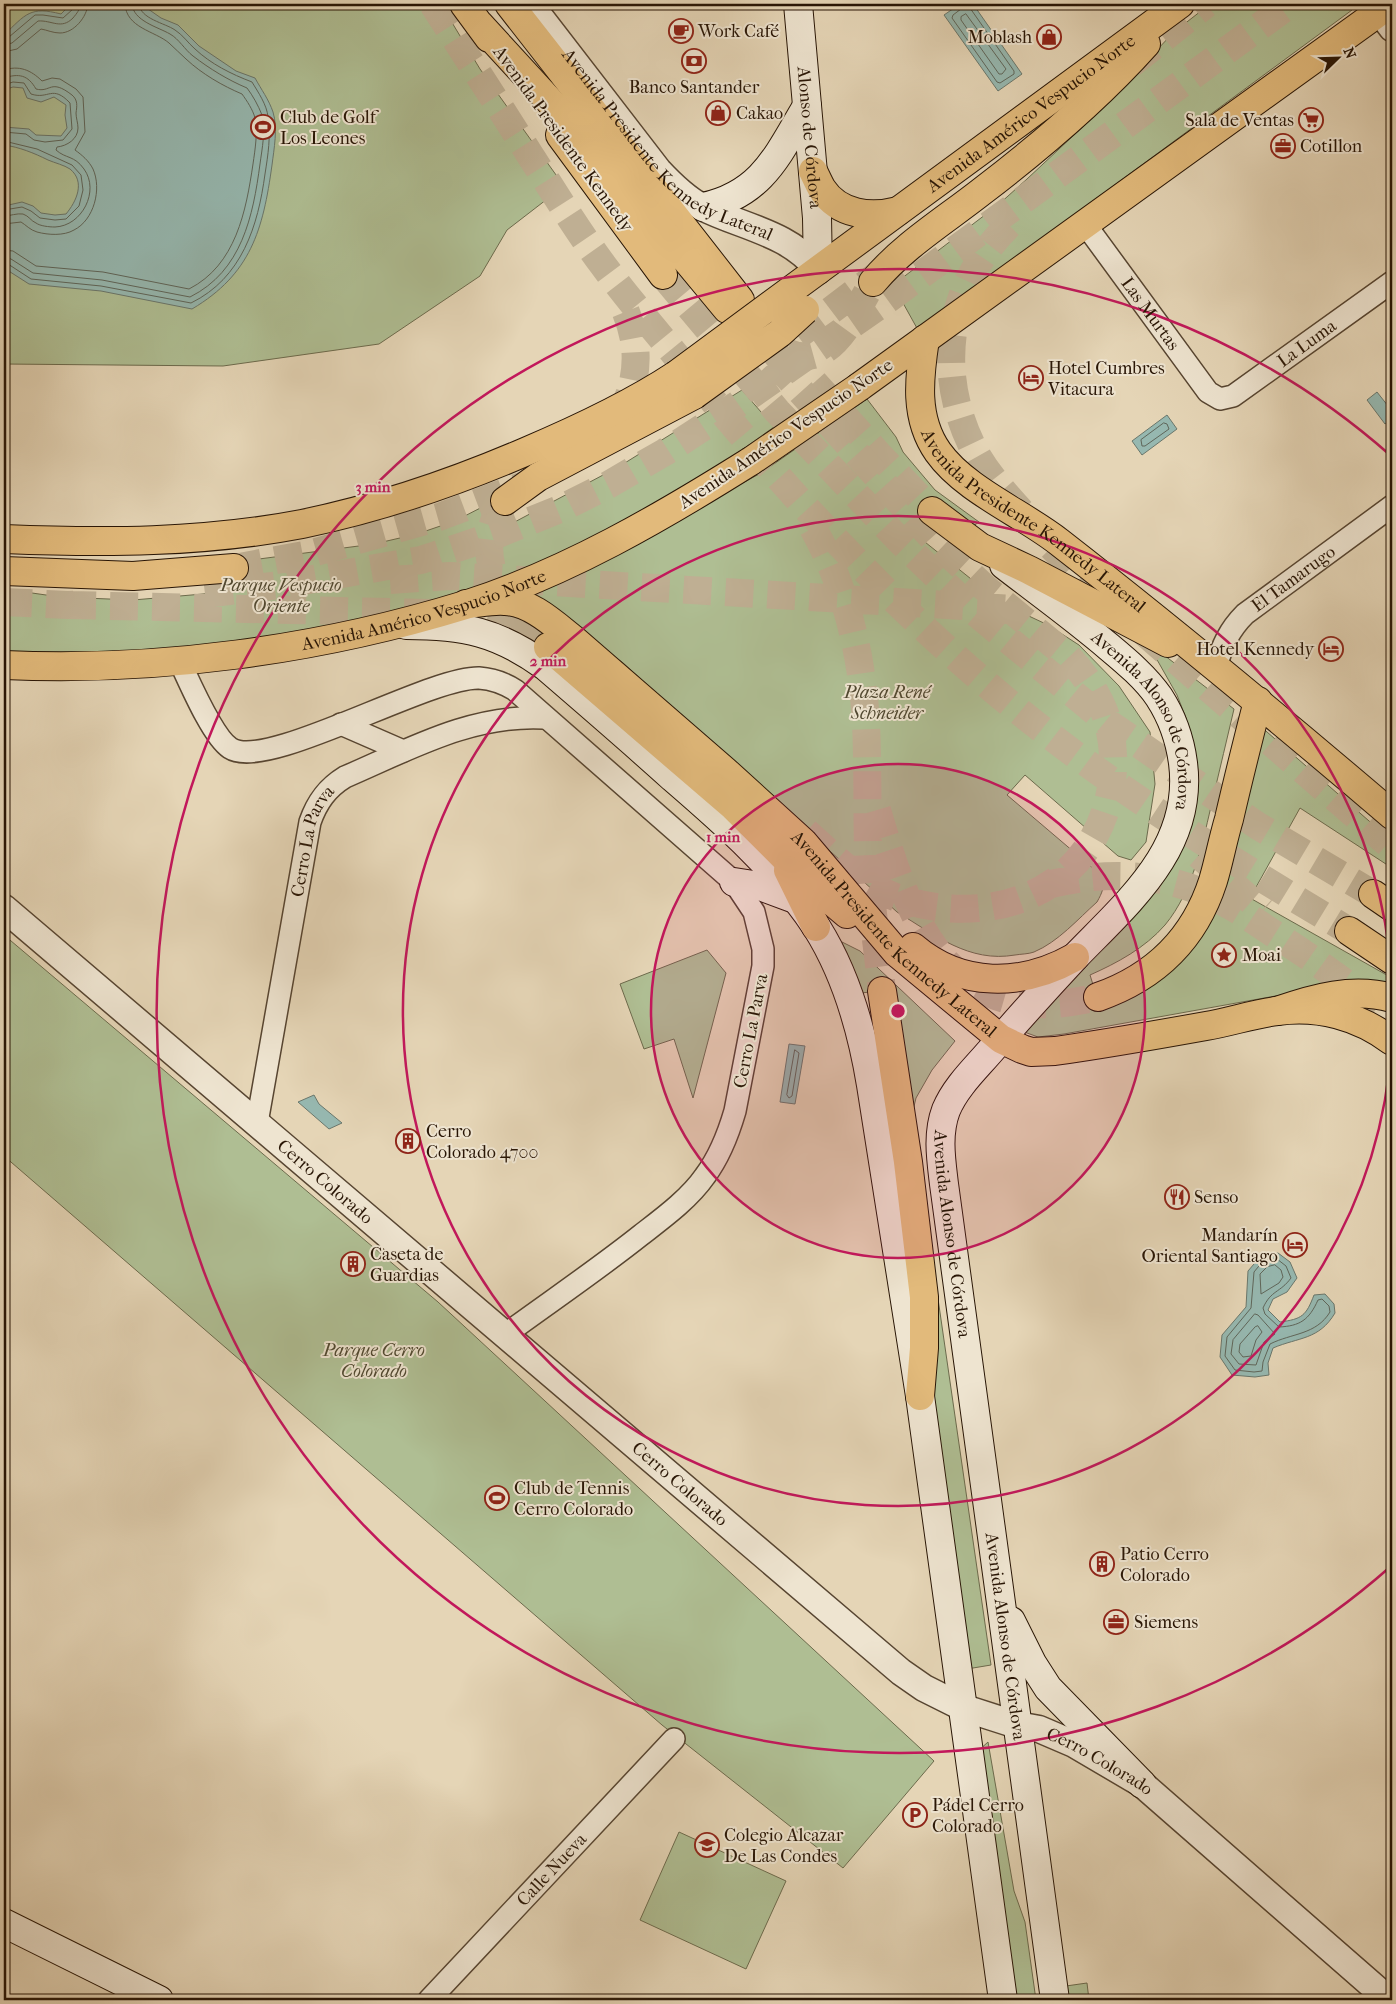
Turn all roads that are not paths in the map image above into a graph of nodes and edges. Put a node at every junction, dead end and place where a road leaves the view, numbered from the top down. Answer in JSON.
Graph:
{"nodes":[{"id":1,"x":509,"y":4,"type":"edge"},
{"id":2,"x":530,"y":4,"type":"edge"},
{"id":3,"x":798,"y":4,"type":"edge"},
{"id":4,"x":1180,"y":4,"type":"edge"},
{"id":5,"x":1384,"y":12,"type":"edge"},
{"id":6,"x":471,"y":14,"type":"edge"},
{"id":7,"x":807,"y":106,"type":"junction"},
{"id":8,"x":813,"y":172,"type":"junction"},
{"id":9,"x":703,"y":207,"type":"junction"},
{"id":10,"x":899,"y":210,"type":"junction"},
{"id":11,"x":1085,"y":224,"type":"junction"},
{"id":12,"x":818,"y":270,"type":"junction"},
{"id":13,"x":663,"y":275,"type":"tunnel mouth"},
{"id":14,"x":873,"y":282,"type":"tunnel mouth"},
{"id":15,"x":1392,"y":282,"type":"edge"},
{"id":16,"x":925,"y":339,"type":"junction"},
{"id":17,"x":685,"y":385,"type":"junction"},
{"id":18,"x":1220,"y":399,"type":"joint"},
{"id":19,"x":505,"y":501,"type":"tunnel mouth"},
{"id":20,"x":1392,"y":506,"type":"edge"},
{"id":21,"x":932,"y":511,"type":"tunnel mouth"},
{"id":22,"x":4,"y":539,"type":"edge"},
{"id":23,"x":980,"y":547,"type":"junction"},
{"id":24,"x":234,"y":568,"type":"tunnel mouth"},
{"id":25,"x":4,"y":571,"type":"edge"},
{"id":26,"x":466,"y":604,"type":"junction"},
{"id":27,"x":390,"y":625,"type":"junction"},
{"id":28,"x":548,"y":647,"type":"tunnel mouth"},
{"id":29,"x":179,"y":660,"type":"junction"},
{"id":30,"x":4,"y":665,"type":"edge"},
{"id":31,"x":1216,"y":667,"type":"junction"},
{"id":32,"x":1258,"y":701,"type":"junction"},
{"id":33,"x":544,"y":718,"type":"junction"},
{"id":34,"x":341,"y":724,"type":"junction"},
{"id":35,"x":403,"y":751,"type":"junction"},
{"id":36,"x":1392,"y":815,"type":"edge"},
{"id":37,"x":803,"y":842,"type":"junction"},
{"id":38,"x":772,"y":843,"type":"junction"},
{"id":39,"x":734,"y":882,"type":"junction"},
{"id":40,"x":795,"y":900,"type":"junction"},
{"id":41,"x":4,"y":908,"type":"edge"},
{"id":42,"x":816,"y":927,"type":"junction"},
{"id":43,"x":1349,"y":931,"type":"tunnel mouth"},
{"id":44,"x":897,"y":954,"type":"junction"},
{"id":45,"x":1075,"y":957,"type":"junction"},
{"id":46,"x":1392,"y":960,"type":"edge"},
{"id":47,"x":882,"y":991,"type":"tunnel mouth"},
{"id":48,"x":1098,"y":997,"type":"tunnel mouth"},
{"id":49,"x":1392,"y":998,"type":"edge"},
{"id":50,"x":1277,"y":1011,"type":"junction"},
{"id":51,"x":1001,"y":1039,"type":"junction"},
{"id":52,"x":1392,"y":1041,"type":"edge"},
{"id":53,"x":257,"y":1123,"type":"junction"},
{"id":54,"x":506,"y":1334,"type":"junction"},
{"id":55,"x":920,"y":1396,"type":"junction"},
{"id":56,"x":1002,"y":1605,"type":"junction"},
{"id":57,"x":964,"y":1708,"type":"junction"},
{"id":58,"x":1017,"y":1725,"type":"junction"},
{"id":59,"x":674,"y":1739,"type":"dead end"},
{"id":60,"x":1142,"y":1784,"type":"junction"},
{"id":61,"x":4,"y":1923,"type":"edge"},
{"id":62,"x":159,"y":2000,"type":"edge"},
{"id":63,"x":429,"y":2000,"type":"edge"},
{"id":64,"x":1003,"y":2000,"type":"edge"},
{"id":65,"x":1055,"y":2000,"type":"edge"},
{"id":66,"x":1389,"y":2000,"type":"edge"}],
"edges":[{"from":1,"to":6,"type":"main road","name":"Avenida Presidente Kennedy Lateral"},
{"from":2,"to":9,"type":"street","name":"Avenida Presidente Kennedy Lateral"},
{"from":3,"to":7,"type":"main road","name":"Alonso de Córdova"},
{"from":4,"to":10,"type":"main road","name":"Avenida Américo Vespucio Norte"},
{"from":4,"to":14,"type":"main road"},
{"from":5,"to":11,"type":"main road","name":"Avenida Américo Vespucio Norte"},
{"from":6,"to":13,"type":"main road","name":"Avenida Presidente Kennedy"},
{"from":7,"to":8,"type":"main road","name":"Alonso de Córdova"},
{"from":7,"to":9,"type":"main road"},
{"from":8,"to":10,"type":"main road"},
{"from":8,"to":12,"type":"main road","name":"Alonso de Córdova"},
{"from":9,"to":12,"type":"street","name":"Avenida Presidente Kennedy Lateral"},
{"from":10,"to":12,"type":"main road","name":"Avenida Américo Vespucio Norte"},
{"from":11,"to":16,"type":"main road","name":"Avenida Américo Vespucio Norte"},
{"from":11,"to":18,"type":"street","name":"Las Murtas"},
{"from":12,"to":17,"type":"main road","name":"Avenida Américo Vespucio Norte","bridge":true},
{"from":15,"to":18,"type":"street","name":"La Luma"},
{"from":16,"to":26,"type":"main road","name":"Avenida Américo Vespucio Norte","bridge":true},
{"from":16,"to":31,"type":"main road","name":"Avenida Presidente Kennedy Lateral"},
{"from":17,"to":19,"type":"main road"},
{"from":17,"to":22,"type":"main road","name":"Avenida Américo Vespucio Norte"},
{"from":20,"to":31,"type":"street","name":"El Tamarugo"},
{"from":21,"to":23,"type":"main road","name":"Avenida Presidente Kennedy Lateral"},
{"from":23,"to":31,"type":"main road","name":"Avenida Presidente Kennedy Lateral"},
{"from":23,"to":45,"type":"main road","name":"Avenida Alonso de Córdova"},
{"from":24,"to":25,"type":"main road"},
{"from":26,"to":27,"type":"main road","name":"Avenida Américo Vespucio Norte"},
{"from":26,"to":37,"type":"main road","name":"Avenida Presidente Kennedy Lateral"},
{"from":27,"to":29,"type":"main road","name":"Avenida Américo Vespucio Norte"},
{"from":27,"to":40,"type":"main road"},
{"from":28,"to":38,"type":"main road"},
{"from":29,"to":30,"type":"main road","name":"Avenida Américo Vespucio Norte"},
{"from":29,"to":34,"type":"street","name":"Cerro La Parva"},
{"from":31,"to":32,"type":"main road","name":"Avenida Presidente Kennedy Lateral"},
{"from":32,"to":36,"type":"main road","name":"Avenida Presidente Kennedy Lateral"},
{"from":32,"to":48,"type":"main road"},
{"from":33,"to":34,"type":"street","name":"Cerro La Parva"},
{"from":33,"to":35,"type":"street","name":"Cerro La Parva"},
{"from":33,"to":39,"type":"street","name":"Cerro La Parva"},
{"from":34,"to":35,"type":"street"},
{"from":35,"to":53,"type":"street","name":"Cerro La Parva"},
{"from":37,"to":44,"type":"main road","name":"Avenida Presidente Kennedy Lateral"},
{"from":37,"to":45,"type":"main road"},
{"from":38,"to":42,"type":"main road"},
{"from":38,"to":44,"type":"main road"},
{"from":39,"to":40,"type":"main road"},
{"from":39,"to":54,"type":"street","name":"Cerro La Parva"},
{"from":40,"to":42,"type":"main road"},
{"from":41,"to":53,"type":"street","name":"Cerro Colorado"},
{"from":42,"to":55,"type":"main road"},
{"from":43,"to":46,"type":"main road"},
{"from":44,"to":51,"type":"main road","name":"Avenida Presidente Kennedy Lateral"},
{"from":45,"to":51,"type":"main road","name":"Avenida Alonso de Córdova"},
{"from":47,"to":55,"type":"main road"},
{"from":49,"to":50,"type":"main road"},
{"from":50,"to":51,"type":"main road","name":"Avenida Presidente Kennedy Lateral"},
{"from":50,"to":52,"type":"main road","name":"Avenida Presidente Kennedy Lateral"},
{"from":51,"to":56,"type":"main road","name":"Avenida Alonso de Córdova"},
{"from":53,"to":54,"type":"street","name":"Cerro Colorado"},
{"from":54,"to":57,"type":"street","name":"Cerro Colorado"},
{"from":55,"to":57,"type":"main road"},
{"from":56,"to":58,"type":"main road","name":"Avenida Alonso de Córdova"},
{"from":56,"to":60,"type":"main road"},
{"from":57,"to":58,"type":"street","name":"Cerro Colorado"},
{"from":57,"to":64,"type":"main road"},
{"from":58,"to":60,"type":"street","name":"Cerro Colorado"},
{"from":58,"to":65,"type":"main road","name":"Avenida Alonso de Córdova"},
{"from":59,"to":63,"type":"street","name":"Calle Nueva"},
{"from":60,"to":66,"type":"street","name":"Cerro Colorado"},
{"from":61,"to":62,"type":"main road"}]}
